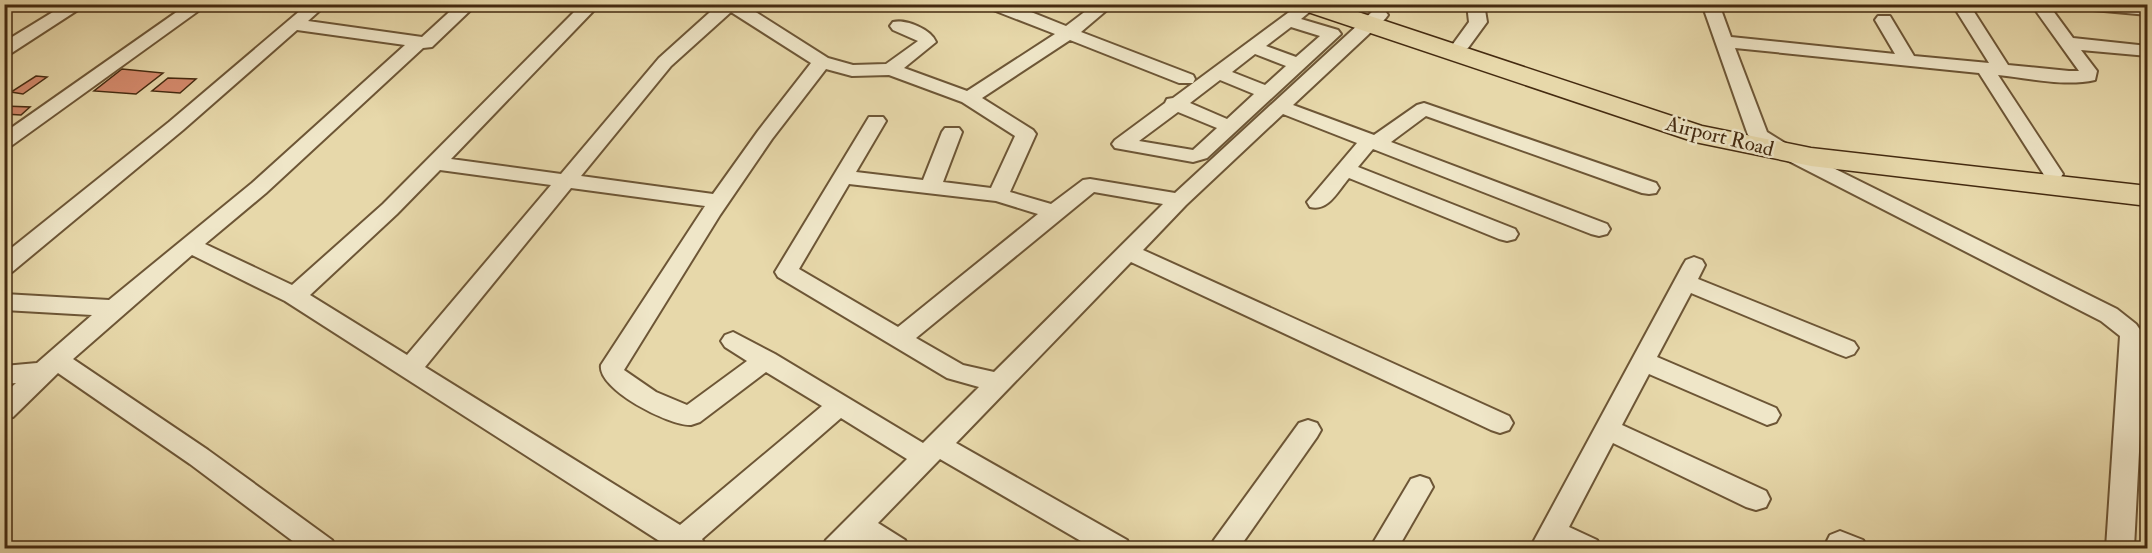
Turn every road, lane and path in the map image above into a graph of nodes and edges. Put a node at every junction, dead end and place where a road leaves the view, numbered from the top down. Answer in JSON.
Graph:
{"nodes":[{"id":1,"x":79,"y":4,"type":"edge"},
{"id":2,"x":201,"y":4,"type":"edge"},
{"id":3,"x":319,"y":4,"type":"edge"},
{"id":4,"x":469,"y":4,"type":"edge"},
{"id":5,"x":592,"y":4,"type":"edge"},
{"id":6,"x":730,"y":4,"type":"edge"},
{"id":7,"x":994,"y":4,"type":"edge"},
{"id":8,"x":1106,"y":4,"type":"edge"},
{"id":9,"x":1345,"y":4,"type":"edge"},
{"id":10,"x":1475,"y":4,"type":"edge"},
{"id":11,"x":1710,"y":4,"type":"edge"},
{"id":12,"x":1960,"y":4,"type":"edge"},
{"id":13,"x":2039,"y":4,"type":"edge"},
{"id":14,"x":2082,"y":4,"type":"edge"},
{"id":15,"x":1302,"y":10,"type":"edge"},
{"id":16,"x":2148,"y":10,"type":"edge"},
{"id":17,"x":1374,"y":20,"type":"junction"},
{"id":18,"x":1884,"y":20,"type":"dead end"},
{"id":19,"x":293,"y":24,"type":"junction"},
{"id":20,"x":899,"y":26,"type":"dead end"},
{"id":21,"x":1068,"y":33,"type":"junction"},
{"id":22,"x":419,"y":42,"type":"junction"},
{"id":23,"x":1724,"y":42,"type":"junction"},
{"id":24,"x":2068,"y":43,"type":"junction"},
{"id":25,"x":1462,"y":44,"type":"junction"},
{"id":26,"x":1252,"y":47,"type":"junction"},
{"id":27,"x":4,"y":50,"type":"edge"},
{"id":28,"x":2148,"y":51,"type":"edge"},
{"id":29,"x":1908,"y":61,"type":"junction"},
{"id":30,"x":822,"y":62,"type":"junction"},
{"id":31,"x":1299,"y":64,"type":"junction"},
{"id":32,"x":891,"y":69,"type":"junction"},
{"id":33,"x":1994,"y":70,"type":"junction"},
{"id":34,"x":1217,"y":72,"type":"junction"},
{"id":35,"x":1186,"y":79,"type":"dead end"},
{"id":36,"x":969,"y":98,"type":"junction"},
{"id":37,"x":1273,"y":99,"type":"junction"},
{"id":38,"x":1174,"y":103,"type":"junction"},
{"id":39,"x":876,"y":121,"type":"dead end"},
{"id":40,"x":1230,"y":127,"type":"junction"},
{"id":41,"x":952,"y":132,"type":"dead end"},
{"id":42,"x":1758,"y":135,"type":"junction"},
{"id":43,"x":4,"y":142,"type":"edge"},
{"id":44,"x":1373,"y":142,"type":"junction"},
{"id":45,"x":1786,"y":152,"type":"junction"},
{"id":46,"x":434,"y":163,"type":"junction"},
{"id":47,"x":1345,"y":169,"type":"junction"},
{"id":48,"x":2053,"y":174,"type":"junction"},
{"id":49,"x":843,"y":177,"type":"junction"},
{"id":50,"x":567,"y":182,"type":"junction"},
{"id":51,"x":2148,"y":185,"type":"edge"},
{"id":52,"x":932,"y":187,"type":"junction"},
{"id":53,"x":1649,"y":188,"type":"dead end"},
{"id":54,"x":998,"y":195,"type":"junction"},
{"id":55,"x":2148,"y":196,"type":"edge"},
{"id":56,"x":1179,"y":200,"type":"junction"},
{"id":57,"x":718,"y":201,"type":"junction"},
{"id":58,"x":1317,"y":202,"type":"dead end"},
{"id":59,"x":1054,"y":212,"type":"junction"},
{"id":60,"x":1599,"y":229,"type":"dead end"},
{"id":61,"x":1507,"y":234,"type":"dead end"},
{"id":62,"x":191,"y":246,"type":"junction"},
{"id":63,"x":1128,"y":252,"type":"junction"},
{"id":64,"x":4,"y":267,"type":"edge"},
{"id":65,"x":293,"y":295,"type":"junction"},
{"id":66,"x":4,"y":302,"type":"edge"},
{"id":67,"x":114,"y":308,"type":"junction"},
{"id":68,"x":899,"y":339,"type":"junction"},
{"id":69,"x":733,"y":341,"type":"dead end"},
{"id":70,"x":1846,"y":348,"type":"dead end"},
{"id":71,"x":766,"y":360,"type":"junction"},
{"id":72,"x":1643,"y":361,"type":"junction"},
{"id":73,"x":50,"y":366,"type":"junction"},
{"id":74,"x":410,"y":368,"type":"junction"},
{"id":75,"x":4,"y":375,"type":"edge"},
{"id":76,"x":999,"y":383,"type":"junction"},
{"id":77,"x":840,"y":405,"type":"junction"},
{"id":78,"x":4,"y":410,"type":"edge"},
{"id":79,"x":1767,"y":415,"type":"dead end"},
{"id":80,"x":1500,"y":423,"type":"dead end"},
{"id":81,"x":1308,"y":429,"type":"dead end"},
{"id":82,"x":1607,"y":429,"type":"junction"},
{"id":83,"x":2138,"y":432,"type":"edge"},
{"id":84,"x":932,"y":451,"type":"junction"},
{"id":85,"x":1420,"y":487,"type":"dead end"},
{"id":86,"x":1756,"y":499,"type":"dead end"},
{"id":87,"x":859,"y":525,"type":"junction"},
{"id":88,"x":1548,"y":540,"type":"edge"},
{"id":89,"x":308,"y":545,"type":"edge"},
{"id":90,"x":682,"y":546,"type":"edge"},
{"id":91,"x":836,"y":549,"type":"edge"},
{"id":92,"x":896,"y":549,"type":"edge"},
{"id":93,"x":1116,"y":549,"type":"edge"},
{"id":94,"x":1224,"y":549,"type":"edge"},
{"id":95,"x":1384,"y":549,"type":"edge"},
{"id":96,"x":1587,"y":549,"type":"edge"},
{"id":97,"x":2120,"y":549,"type":"edge"}],
"edges":[{"from":1,"to":27,"type":"street"},
{"from":2,"to":43,"type":"street"},
{"from":3,"to":19,"type":"street"},
{"from":4,"to":22,"type":"street"},
{"from":5,"to":46,"type":"street"},
{"from":6,"to":30,"type":"street"},
{"from":6,"to":50,"type":"street"},
{"from":7,"to":21,"type":"street"},
{"from":8,"to":21,"type":"street"},
{"from":9,"to":17,"type":"highway","name":"Airport Road"},
{"from":10,"to":25,"type":"street"},
{"from":11,"to":23,"type":"street"},
{"from":12,"to":33,"type":"street"},
{"from":13,"to":24,"type":"street"},
{"from":14,"to":16,"type":"street"},
{"from":15,"to":17,"type":"highway","name":"Airport Road"},
{"from":15,"to":26,"type":"street"},
{"from":15,"to":31,"type":"street"},
{"from":17,"to":25,"type":"highway","name":"Airport Road"},
{"from":17,"to":37,"type":"street"},
{"from":17,"to":45,"type":"highway","name":"Airport Road"},
{"from":18,"to":29,"type":"street"},
{"from":19,"to":22,"type":"street"},
{"from":19,"to":64,"type":"street"},
{"from":20,"to":32,"type":"street"},
{"from":21,"to":35,"type":"street"},
{"from":21,"to":36,"type":"street"},
{"from":22,"to":62,"type":"street"},
{"from":23,"to":29,"type":"street"},
{"from":23,"to":42,"type":"street"},
{"from":24,"to":28,"type":"street"},
{"from":24,"to":33,"type":"street"},
{"from":25,"to":42,"type":"highway","name":"Airport Road"},
{"from":26,"to":31,"type":"street"},
{"from":26,"to":34,"type":"street"},
{"from":29,"to":33,"type":"street"},
{"from":30,"to":32,"type":"street"},
{"from":30,"to":57,"type":"street"},
{"from":31,"to":37,"type":"street"},
{"from":32,"to":36,"type":"street"},
{"from":33,"to":48,"type":"street"},
{"from":34,"to":37,"type":"street"},
{"from":34,"to":38,"type":"street"},
{"from":36,"to":54,"type":"street"},
{"from":37,"to":40,"type":"street"},
{"from":37,"to":44,"type":"street"},
{"from":37,"to":56,"type":"street"},
{"from":38,"to":40,"type":"street"},
{"from":38,"to":40,"type":"street"},
{"from":39,"to":49,"type":"street"},
{"from":41,"to":52,"type":"street"},
{"from":42,"to":45,"type":"street"},
{"from":42,"to":48,"type":"highway","name":"Airport Road"},
{"from":44,"to":47,"type":"street"},
{"from":44,"to":53,"type":"street"},
{"from":44,"to":60,"type":"street"},
{"from":45,"to":55,"type":"highway","name":"Airport Road"},
{"from":45,"to":83,"type":"street"},
{"from":46,"to":50,"type":"street"},
{"from":46,"to":65,"type":"street"},
{"from":47,"to":58,"type":"street"},
{"from":47,"to":61,"type":"street"},
{"from":48,"to":51,"type":"highway","name":"Airport Road"},
{"from":49,"to":52,"type":"street"},
{"from":49,"to":68,"type":"street"},
{"from":50,"to":57,"type":"street"},
{"from":50,"to":74,"type":"street"},
{"from":52,"to":54,"type":"street"},
{"from":54,"to":59,"type":"street"},
{"from":56,"to":59,"type":"street"},
{"from":56,"to":63,"type":"street"},
{"from":57,"to":71,"type":"street"},
{"from":59,"to":68,"type":"street"},
{"from":62,"to":65,"type":"street"},
{"from":62,"to":67,"type":"street"},
{"from":63,"to":76,"type":"street"},
{"from":63,"to":80,"type":"street"},
{"from":65,"to":74,"type":"street"},
{"from":66,"to":67,"type":"street"},
{"from":67,"to":73,"type":"street"},
{"from":68,"to":76,"type":"street"},
{"from":69,"to":71,"type":"street"},
{"from":70,"to":72,"type":"street"},
{"from":71,"to":77,"type":"street"},
{"from":72,"to":79,"type":"street"},
{"from":72,"to":82,"type":"street"},
{"from":73,"to":75,"type":"street"},
{"from":73,"to":78,"type":"street"},
{"from":73,"to":89,"type":"street"},
{"from":74,"to":90,"type":"street"},
{"from":76,"to":84,"type":"street"},
{"from":77,"to":84,"type":"street"},
{"from":77,"to":90,"type":"street"},
{"from":81,"to":94,"type":"street"},
{"from":82,"to":86,"type":"street"},
{"from":82,"to":88,"type":"street"},
{"from":83,"to":97,"type":"street"},
{"from":84,"to":87,"type":"street"},
{"from":84,"to":93,"type":"street"},
{"from":85,"to":95,"type":"street"},
{"from":87,"to":91,"type":"street"},
{"from":87,"to":92,"type":"street"},
{"from":88,"to":96,"type":"street"}]}
